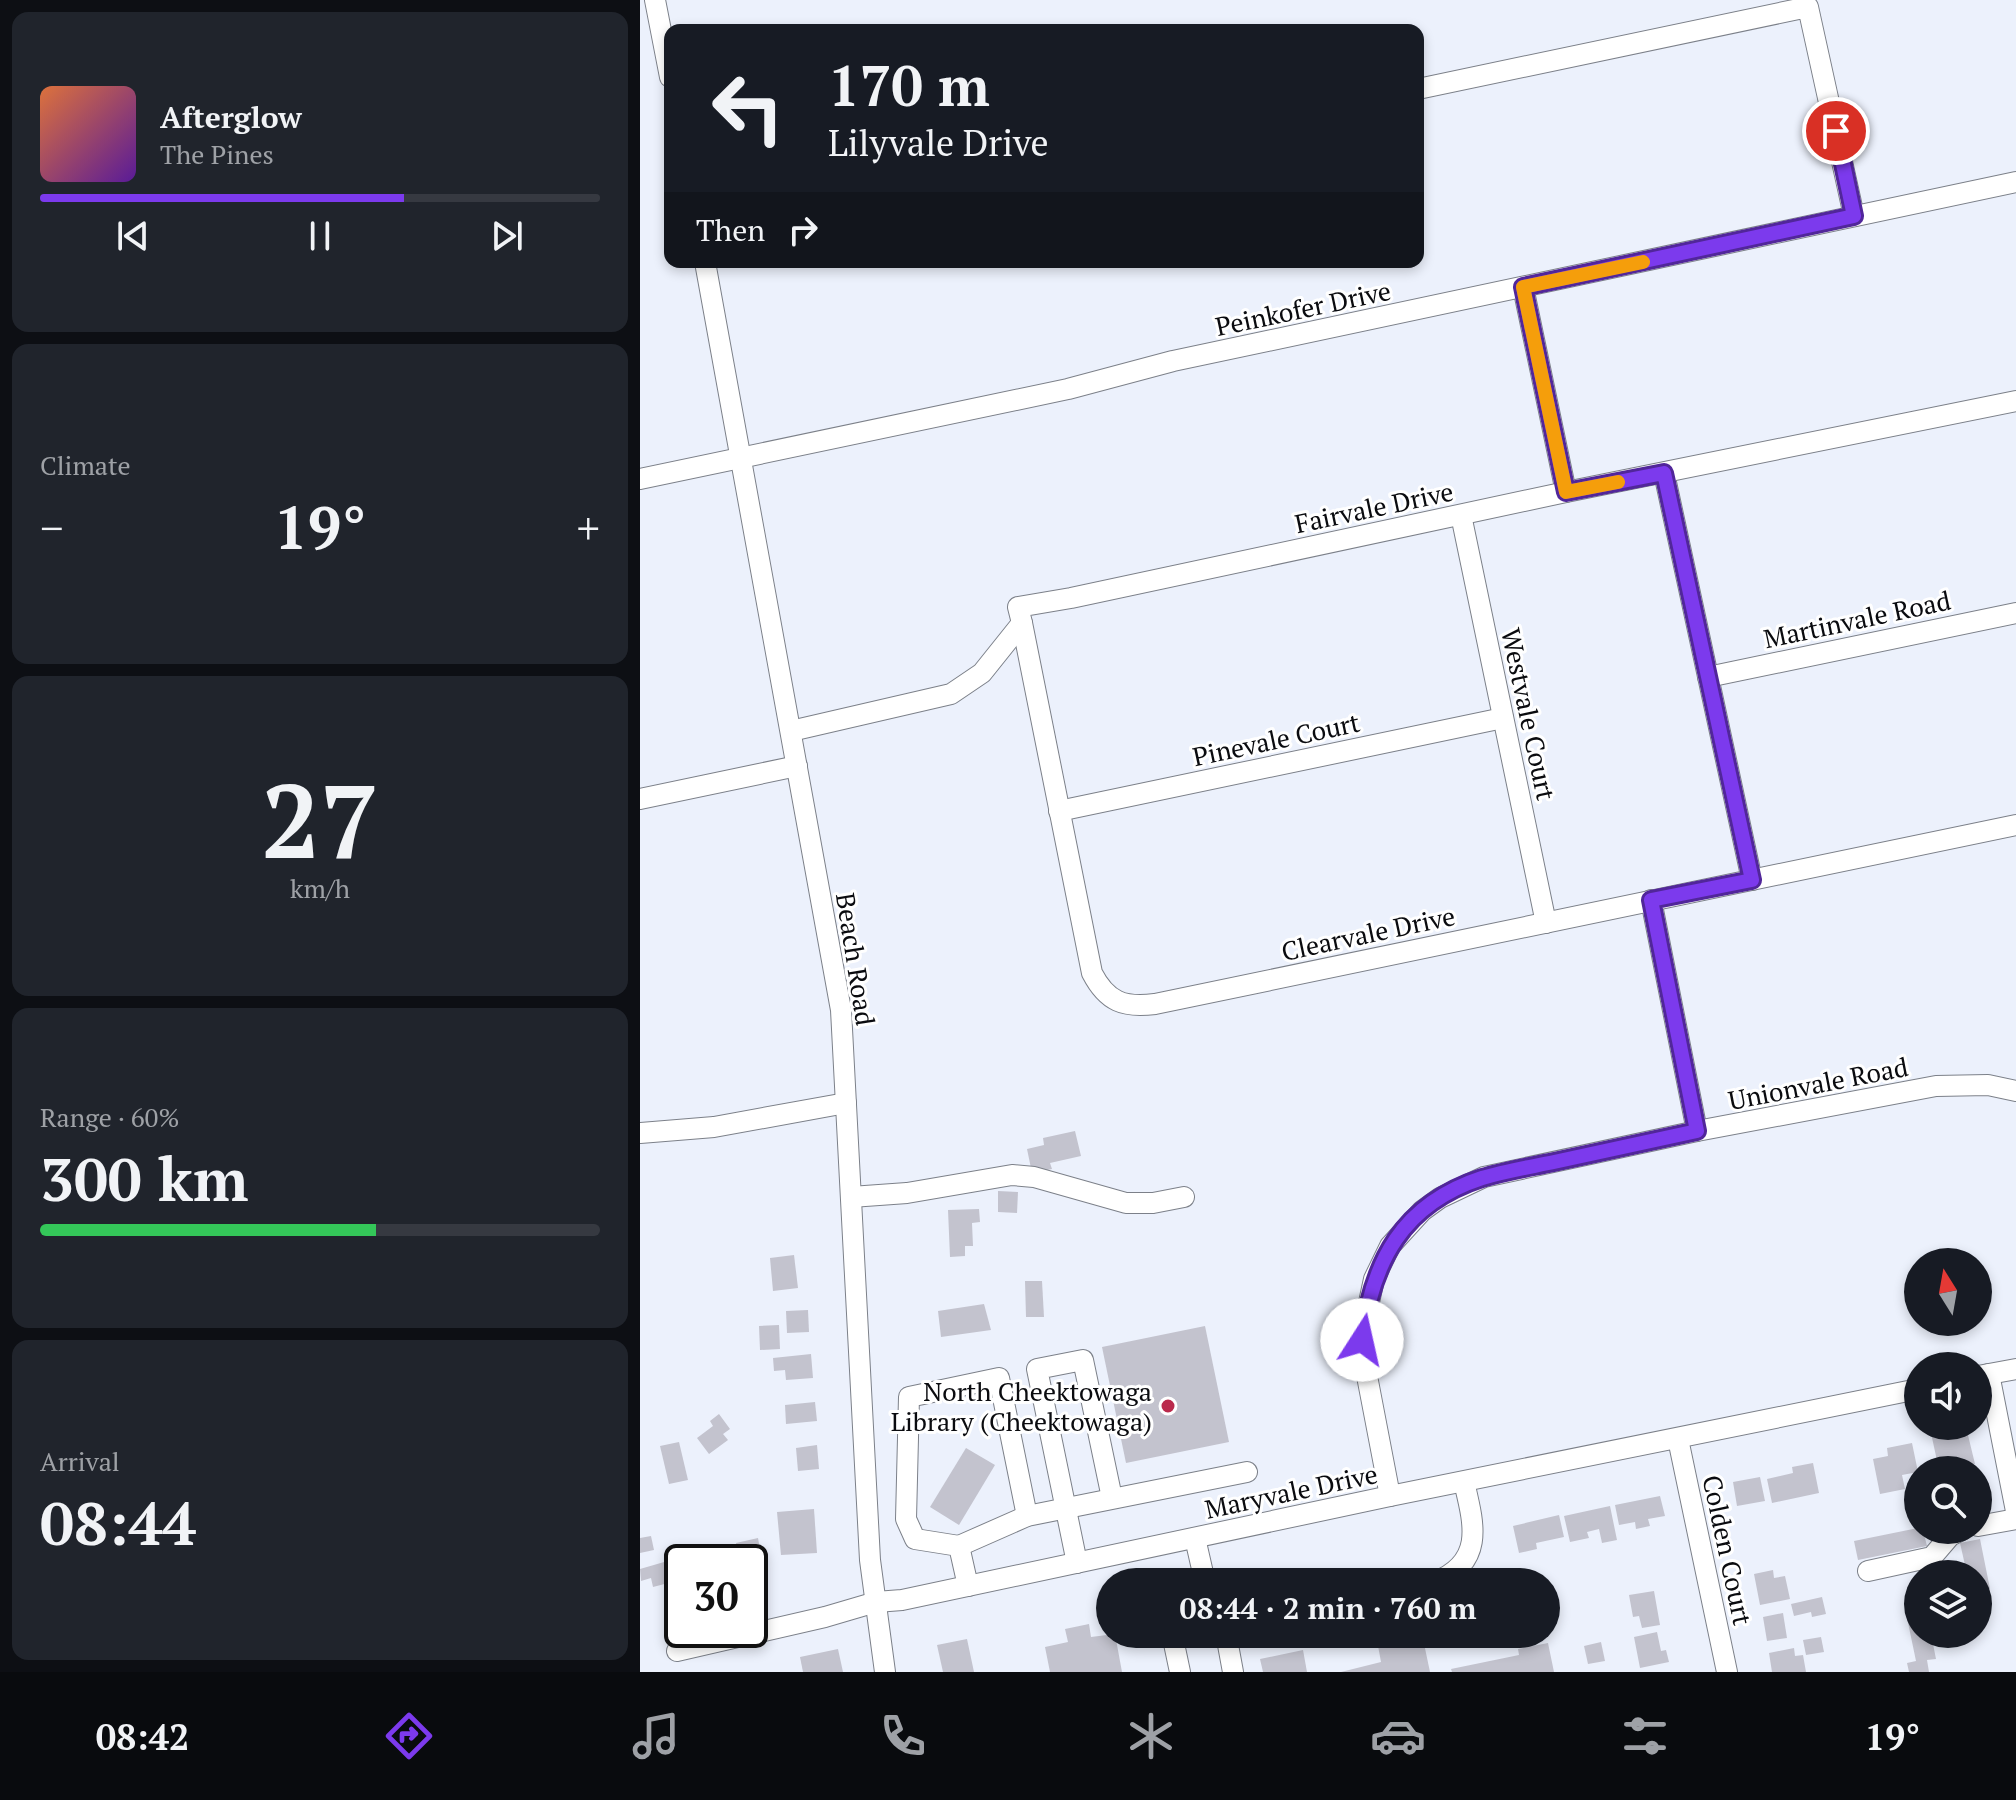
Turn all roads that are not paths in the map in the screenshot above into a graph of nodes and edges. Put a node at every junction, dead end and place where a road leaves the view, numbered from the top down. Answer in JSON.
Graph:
{"nodes":[{"id":1,"x":655,"y":0,"type":"edge"},
{"id":2,"x":664,"y":46,"type":"edge"},
{"id":3,"x":1424,"y":88,"type":"edge"},
{"id":4,"x":2016,"y":182,"type":"edge"},
{"id":5,"x":1854,"y":216,"type":"junction"},
{"id":6,"x":706,"y":268,"type":"edge"},
{"id":7,"x":1523,"y":287,"type":"junction"},
{"id":8,"x":2016,"y":401,"type":"edge"},
{"id":9,"x":742,"y":458,"type":"junction"},
{"id":10,"x":1664,"y":473,"type":"junction"},
{"id":11,"x":640,"y":479,"type":"edge"},
{"id":12,"x":1566,"y":492,"type":"junction"},
{"id":13,"x":1461,"y":515,"type":"junction"},
{"id":14,"x":2016,"y":613,"type":"edge"},
{"id":15,"x":1022,"y":623,"type":"junction"},
{"id":16,"x":1708,"y":677,"type":"junction"},
{"id":17,"x":1503,"y":718,"type":"junction"},
{"id":18,"x":791,"y":731,"type":"junction"},
{"id":19,"x":797,"y":766,"type":"junction"},
{"id":20,"x":640,"y":799,"type":"edge"},
{"id":21,"x":1059,"y":811,"type":"junction"},
{"id":22,"x":2016,"y":825,"type":"edge"},
{"id":23,"x":1752,"y":880,"type":"junction"},
{"id":24,"x":1651,"y":900,"type":"junction"},
{"id":25,"x":1546,"y":923,"type":"junction"},
{"id":26,"x":2016,"y":1091,"type":"edge"},
{"id":27,"x":846,"y":1103,"type":"junction"},
{"id":28,"x":1697,"y":1131,"type":"junction"},
{"id":29,"x":640,"y":1133,"type":"edge"},
{"id":30,"x":851,"y":1197,"type":"junction"},
{"id":31,"x":1184,"y":1197,"type":"dead end"},
{"id":32,"x":2016,"y":1369,"type":"edge"},
{"id":33,"x":1992,"y":1373,"type":"edge"},
{"id":34,"x":1904,"y":1392,"type":"edge"},
{"id":35,"x":1992,"y":1412,"type":"edge"},
{"id":36,"x":1678,"y":1439,"type":"junction"},
{"id":37,"x":1247,"y":1472,"type":"dead end"},
{"id":38,"x":1464,"y":1482,"type":"junction"},
{"id":39,"x":1390,"y":1496,"type":"junction"},
{"id":40,"x":1112,"y":1498,"type":"junction"},
{"id":41,"x":1066,"y":1508,"type":"junction"},
{"id":42,"x":2016,"y":1511,"type":"edge"},
{"id":43,"x":1027,"y":1516,"type":"junction"},
{"id":44,"x":2016,"y":1519,"type":"edge"},
{"id":45,"x":1992,"y":1523,"type":"edge"},
{"id":46,"x":1195,"y":1538,"type":"junction"},
{"id":47,"x":1943,"y":1544,"type":"edge"},
{"id":48,"x":959,"y":1546,"type":"junction"},
{"id":49,"x":1077,"y":1563,"type":"junction"},
{"id":50,"x":1202,"y":1568,"type":"edge"},
{"id":51,"x":1456,"y":1568,"type":"edge"},
{"id":52,"x":1868,"y":1571,"type":"dead end"},
{"id":53,"x":968,"y":1586,"type":"junction"},
{"id":54,"x":876,"y":1602,"type":"junction"},
{"id":55,"x":1175,"y":1648,"type":"edge"},
{"id":56,"x":1229,"y":1648,"type":"edge"},
{"id":57,"x":677,"y":1651,"type":"dead end"},
{"id":58,"x":885,"y":1672,"type":"edge"},
{"id":59,"x":1180,"y":1672,"type":"edge"},
{"id":60,"x":1233,"y":1672,"type":"edge"},
{"id":61,"x":1727,"y":1672,"type":"edge"}],
"edges":[{"from":1,"to":2,"type":"street"},
{"from":3,"to":5,"type":"street"},
{"from":4,"to":5,"type":"street","name":"Peinkofer Drive"},
{"from":5,"to":7,"type":"street","name":"Peinkofer Drive"},
{"from":6,"to":9,"type":"street","name":"Beach Road"},
{"from":7,"to":9,"type":"street","name":"Peinkofer Drive"},
{"from":7,"to":12,"type":"street"},
{"from":8,"to":10,"type":"street","name":"Fairvale Drive"},
{"from":9,"to":11,"type":"street","name":"Peinkofer Drive"},
{"from":9,"to":18,"type":"street","name":"Beach Road"},
{"from":10,"to":12,"type":"street","name":"Fairvale Drive"},
{"from":10,"to":16,"type":"street"},
{"from":12,"to":13,"type":"street","name":"Fairvale Drive"},
{"from":13,"to":15,"type":"street","name":"Fairvale Drive"},
{"from":13,"to":17,"type":"street","name":"Westvale Court"},
{"from":14,"to":16,"type":"street","name":"Martinvale Road"},
{"from":15,"to":18,"type":"street","name":"Fairvale Drive"},
{"from":15,"to":21,"type":"street","name":"Clearvale Drive"},
{"from":16,"to":23,"type":"street"},
{"from":17,"to":21,"type":"street","name":"Pinevale Court"},
{"from":17,"to":25,"type":"street","name":"Westvale Court"},
{"from":18,"to":19,"type":"street","name":"Beach Road"},
{"from":19,"to":20,"type":"street"},
{"from":19,"to":27,"type":"street","name":"Beach Road"},
{"from":21,"to":25,"type":"street","name":"Clearvale Drive"},
{"from":22,"to":23,"type":"street","name":"Clearvale Drive"},
{"from":23,"to":24,"type":"street","name":"Clearvale Drive"},
{"from":24,"to":25,"type":"street","name":"Clearvale Drive"},
{"from":24,"to":28,"type":"street"},
{"from":26,"to":28,"type":"street","name":"Unionvale Road"},
{"from":27,"to":29,"type":"street"},
{"from":27,"to":30,"type":"street","name":"Beach Road"},
{"from":28,"to":39,"type":"street","name":"Unionvale Road"},
{"from":30,"to":31,"type":"street"},
{"from":30,"to":54,"type":"street","name":"Beach Road"},
{"from":32,"to":33,"type":"street"},
{"from":34,"to":36,"type":"street","name":"Maryvale Drive"},
{"from":35,"to":42,"type":"street"},
{"from":36,"to":38,"type":"street","name":"Maryvale Drive"},
{"from":36,"to":61,"type":"street","name":"Colden Court"},
{"from":37,"to":40,"type":"street"},
{"from":38,"to":39,"type":"street","name":"Maryvale Drive"},
{"from":38,"to":51,"type":"street"},
{"from":39,"to":46,"type":"street","name":"Maryvale Drive"},
{"from":40,"to":41,"type":"street"},
{"from":40,"to":41,"type":"street"},
{"from":41,"to":43,"type":"street"},
{"from":41,"to":49,"type":"street"},
{"from":43,"to":48,"type":"street"},
{"from":43,"to":48,"type":"street"},
{"from":44,"to":45,"type":"street"},
{"from":46,"to":49,"type":"street","name":"Maryvale Drive"},
{"from":46,"to":50,"type":"street"},
{"from":47,"to":52,"type":"street"},
{"from":48,"to":53,"type":"street"},
{"from":49,"to":53,"type":"street","name":"Maryvale Drive"},
{"from":53,"to":54,"type":"street","name":"Maryvale Drive"},
{"from":54,"to":57,"type":"street","name":"Maryvale Drive"},
{"from":54,"to":58,"type":"street","name":"Beach Road"},
{"from":55,"to":59,"type":"street"},
{"from":56,"to":60,"type":"street"}]}
